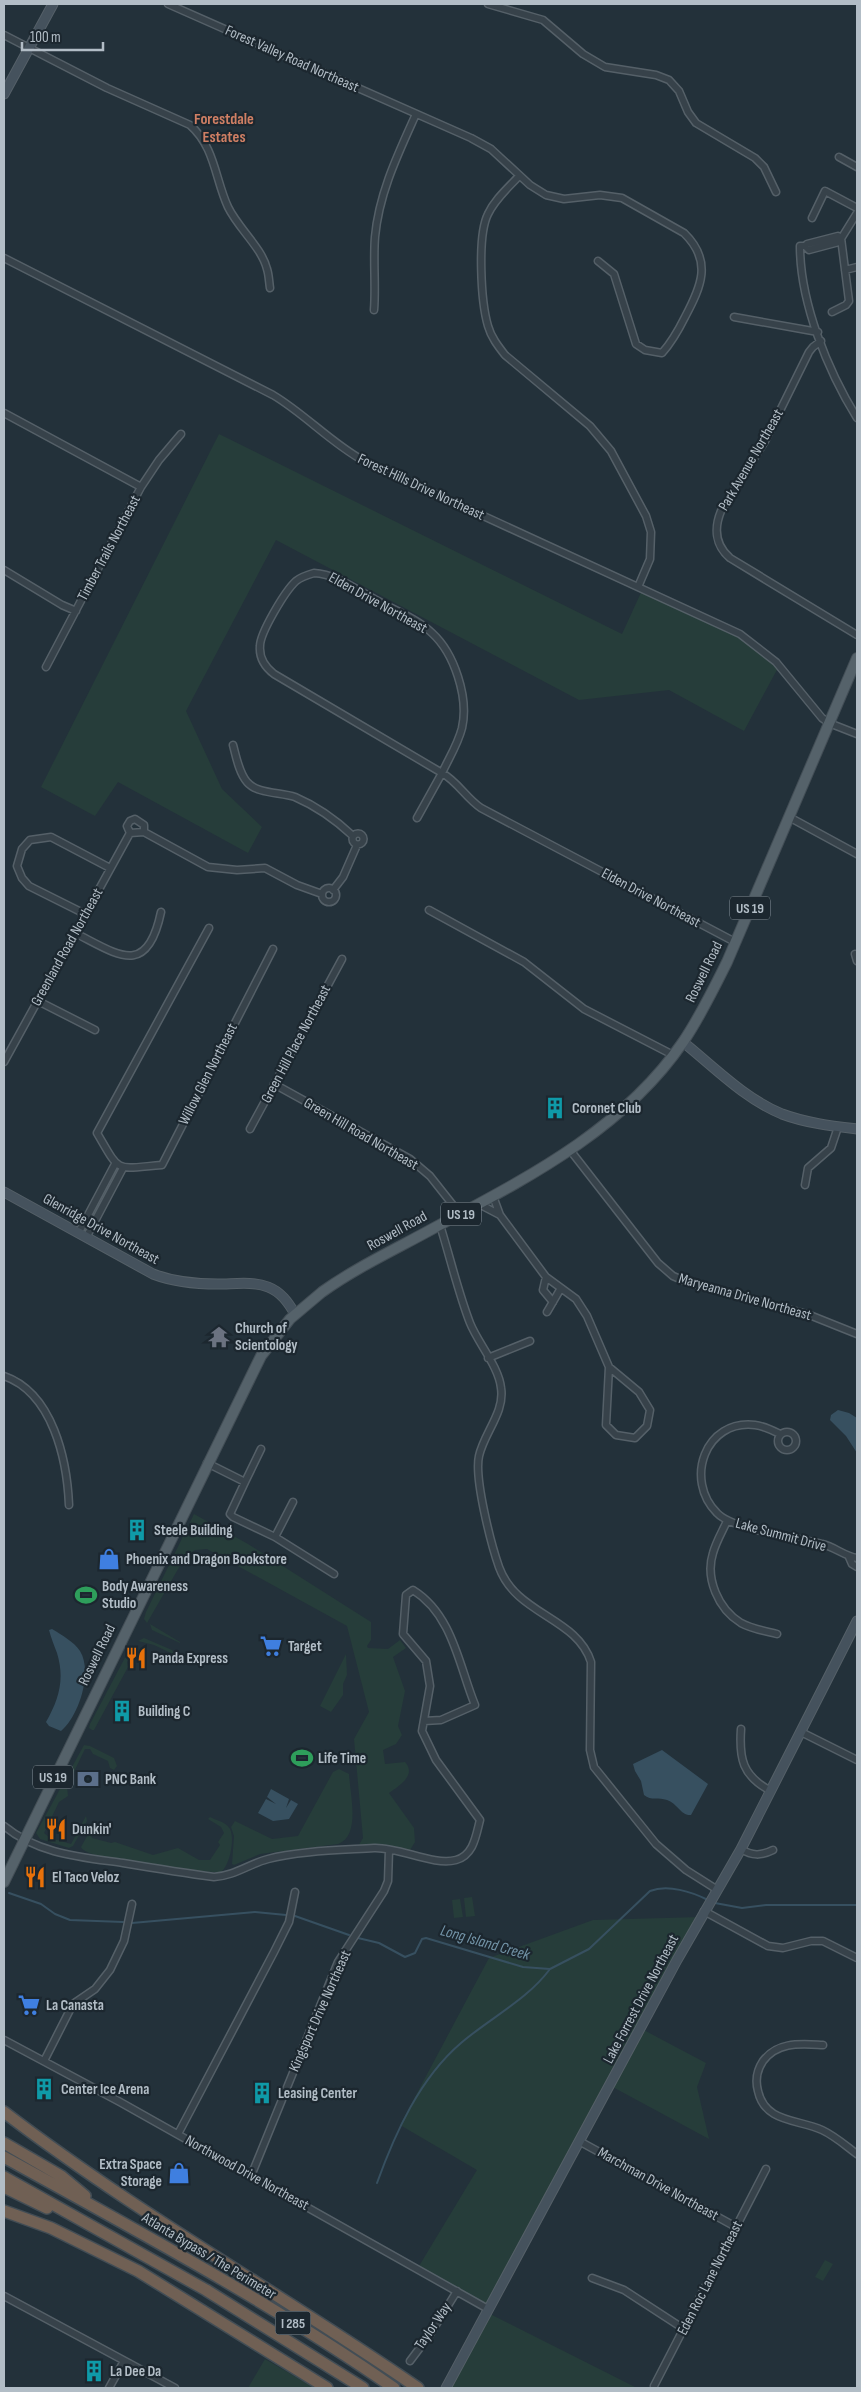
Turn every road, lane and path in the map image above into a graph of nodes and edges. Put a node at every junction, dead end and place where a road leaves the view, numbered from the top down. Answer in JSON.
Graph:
{"nodes":[{"id":1,"x":53,"y":4,"type":"edge"},
{"id":2,"x":168,"y":4,"type":"edge"},
{"id":3,"x":488,"y":4,"type":"edge"},
{"id":4,"x":4,"y":35,"type":"edge"},
{"id":5,"x":29,"y":47,"type":"junction"},
{"id":6,"x":4,"y":94,"type":"edge"},
{"id":7,"x":416,"y":114,"type":"junction"},
{"id":8,"x":839,"y":157,"type":"dead end"},
{"id":9,"x":857,"y":167,"type":"edge"},
{"id":10,"x":519,"y":176,"type":"junction"},
{"id":11,"x":776,"y":192,"type":"dead end"},
{"id":12,"x":857,"y":208,"type":"edge"},
{"id":13,"x":857,"y":213,"type":"edge"},
{"id":14,"x":812,"y":218,"type":"dead end"},
{"id":15,"x":841,"y":238,"type":"junction"},
{"id":16,"x":4,"y":258,"type":"edge"},
{"id":17,"x":598,"y":261,"type":"dead end"},
{"id":18,"x":857,"y":267,"type":"edge"},
{"id":19,"x":845,"y":270,"type":"junction"},
{"id":20,"x":270,"y":288,"type":"dead end"},
{"id":21,"x":374,"y":310,"type":"dead end"},
{"id":22,"x":832,"y":312,"type":"dead end"},
{"id":23,"x":734,"y":316,"type":"dead end"},
{"id":24,"x":818,"y":332,"type":"junction"},
{"id":25,"x":821,"y":342,"type":"junction"},
{"id":26,"x":4,"y":413,"type":"edge"},
{"id":27,"x":857,"y":418,"type":"edge"},
{"id":28,"x":181,"y":434,"type":"dead end"},
{"id":29,"x":141,"y":487,"type":"junction"},
{"id":30,"x":4,"y":570,"type":"edge"},
{"id":31,"x":638,"y":586,"type":"junction"},
{"id":32,"x":76,"y":611,"type":"junction"},
{"id":33,"x":857,"y":635,"type":"edge"},
{"id":34,"x":857,"y":658,"type":"edge"},
{"id":35,"x":46,"y":667,"type":"dead end"},
{"id":36,"x":829,"y":723,"type":"junction"},
{"id":37,"x":857,"y":734,"type":"edge"},
{"id":38,"x":233,"y":745,"type":"dead end"},
{"id":39,"x":442,"y":773,"type":"junction"},
{"id":40,"x":417,"y":818,"type":"dead end"},
{"id":41,"x":789,"y":818,"type":"junction"},
{"id":42,"x":144,"y":832,"type":"junction"},
{"id":43,"x":130,"y":833,"type":"junction"},
{"id":44,"x":857,"y":854,"type":"edge"},
{"id":45,"x":110,"y":868,"type":"junction"},
{"id":46,"x":333,"y":890,"type":"junction"},
{"id":47,"x":322,"y":894,"type":"junction"},
{"id":48,"x":429,"y":910,"type":"dead end"},
{"id":49,"x":161,"y":912,"type":"dead end"},
{"id":50,"x":85,"y":914,"type":"junction"},
{"id":51,"x":209,"y":928,"type":"dead end"},
{"id":52,"x":75,"y":933,"type":"junction"},
{"id":53,"x":735,"y":942,"type":"junction"},
{"id":54,"x":273,"y":949,"type":"dead end"},
{"id":55,"x":855,"y":954,"type":"dead end"},
{"id":56,"x":342,"y":958,"type":"dead end"},
{"id":57,"x":857,"y":962,"type":"edge"},
{"id":58,"x":38,"y":1001,"type":"junction"},
{"id":59,"x":95,"y":1030,"type":"dead end"},
{"id":60,"x":683,"y":1042,"type":"junction"},
{"id":61,"x":673,"y":1055,"type":"junction"},
{"id":62,"x":4,"y":1062,"type":"edge"},
{"id":63,"x":274,"y":1084,"type":"junction"},
{"id":64,"x":857,"y":1124,"type":"edge"},
{"id":65,"x":838,"y":1127,"type":"junction"},
{"id":66,"x":250,"y":1129,"type":"dead end"},
{"id":67,"x":857,"y":1129,"type":"edge"},
{"id":68,"x":570,"y":1150,"type":"junction"},
{"id":69,"x":116,"y":1164,"type":"junction"},
{"id":70,"x":123,"y":1168,"type":"junction"},
{"id":71,"x":805,"y":1185,"type":"dead end"},
{"id":72,"x":4,"y":1192,"type":"edge"},
{"id":73,"x":493,"y":1196,"type":"junction"},
{"id":74,"x":478,"y":1204,"type":"junction"},
{"id":75,"x":460,"y":1214,"type":"junction"},
{"id":76,"x":500,"y":1215,"type":"junction"},
{"id":77,"x":440,"y":1225,"type":"junction"},
{"id":78,"x":83,"y":1234,"type":"junction"},
{"id":79,"x":546,"y":1277,"type":"junction"},
{"id":80,"x":561,"y":1288,"type":"junction"},
{"id":81,"x":553,"y":1302,"type":"junction"},
{"id":82,"x":547,"y":1312,"type":"dead end"},
{"id":83,"x":295,"y":1314,"type":"junction"},
{"id":84,"x":857,"y":1334,"type":"edge"},
{"id":85,"x":530,"y":1341,"type":"dead end"},
{"id":86,"x":488,"y":1358,"type":"junction"},
{"id":87,"x":609,"y":1367,"type":"junction"},
{"id":88,"x":4,"y":1376,"type":"edge"},
{"id":89,"x":780,"y":1434,"type":"dead end"},
{"id":90,"x":261,"y":1449,"type":"dead end"},
{"id":91,"x":207,"y":1463,"type":"junction"},
{"id":92,"x":245,"y":1482,"type":"junction"},
{"id":93,"x":293,"y":1502,"type":"dead end"},
{"id":94,"x":69,"y":1505,"type":"dead end"},
{"id":95,"x":727,"y":1521,"type":"junction"},
{"id":96,"x":275,"y":1537,"type":"junction"},
{"id":97,"x":850,"y":1557,"type":"junction"},
{"id":98,"x":857,"y":1558,"type":"edge"},
{"id":99,"x":857,"y":1567,"type":"edge"},
{"id":100,"x":334,"y":1574,"type":"dead end"},
{"id":101,"x":857,"y":1621,"type":"edge"},
{"id":102,"x":777,"y":1634,"type":"dead end"},
{"id":103,"x":424,"y":1721,"type":"junction"},
{"id":104,"x":741,"y":1729,"type":"dead end"},
{"id":105,"x":801,"y":1732,"type":"junction"},
{"id":106,"x":857,"y":1760,"type":"edge"},
{"id":107,"x":771,"y":1790,"type":"junction"},
{"id":108,"x":4,"y":1826,"type":"edge"},
{"id":109,"x":23,"y":1839,"type":"junction"},
{"id":110,"x":740,"y":1848,"type":"junction"},
{"id":111,"x":389,"y":1850,"type":"junction"},
{"id":112,"x":773,"y":1850,"type":"dead end"},
{"id":113,"x":4,"y":1882,"type":"edge"},
{"id":114,"x":295,"y":1892,"type":"dead end"},
{"id":115,"x":715,"y":1892,"type":"junction"},
{"id":116,"x":132,"y":1904,"type":"dead end"},
{"id":117,"x":706,"y":1908,"type":"junction"},
{"id":118,"x":857,"y":1958,"type":"edge"},
{"id":119,"x":4,"y":2040,"type":"edge"},
{"id":120,"x":823,"y":2045,"type":"dead end"},
{"id":121,"x":44,"y":2062,"type":"junction"},
{"id":122,"x":4,"y":2112,"type":"edge"},
{"id":123,"x":178,"y":2134,"type":"junction"},
{"id":124,"x":579,"y":2141,"type":"junction"},
{"id":125,"x":4,"y":2143,"type":"edge"},
{"id":126,"x":857,"y":2154,"type":"edge"},
{"id":127,"x":4,"y":2157,"type":"edge"},
{"id":128,"x":766,"y":2169,"type":"dead end"},
{"id":129,"x":252,"y":2176,"type":"junction"},
{"id":130,"x":4,"y":2177,"type":"edge"},
{"id":131,"x":4,"y":2187,"type":"edge"},
{"id":132,"x":4,"y":2211,"type":"edge"},
{"id":133,"x":106,"y":2213,"type":"junction"},
{"id":134,"x":75,"y":2216,"type":"junction"},
{"id":135,"x":736,"y":2227,"type":"junction"},
{"id":136,"x":592,"y":2278,"type":"dead end"},
{"id":137,"x":456,"y":2291,"type":"junction"},
{"id":138,"x":4,"y":2296,"type":"edge"},
{"id":139,"x":488,"y":2309,"type":"junction"},
{"id":140,"x":684,"y":2329,"type":"junction"},
{"id":141,"x":124,"y":2361,"type":"junction"},
{"id":142,"x":410,"y":2361,"type":"dead end"},
{"id":143,"x":654,"y":2386,"type":"dead end"},
{"id":144,"x":109,"y":2388,"type":"edge"},
{"id":145,"x":175,"y":2388,"type":"edge"},
{"id":146,"x":328,"y":2388,"type":"edge"},
{"id":147,"x":363,"y":2388,"type":"edge"},
{"id":148,"x":394,"y":2388,"type":"edge"},
{"id":149,"x":418,"y":2388,"type":"edge"},
{"id":150,"x":446,"y":2388,"type":"edge"}],
"edges":[{"from":1,"to":5,"type":"street"},
{"from":2,"to":7,"type":"street","name":"Forest Valley Road Northeast"},
{"from":3,"to":11,"type":"street"},
{"from":4,"to":5,"type":"street"},
{"from":5,"to":6,"type":"street"},
{"from":5,"to":20,"type":"street"},
{"from":7,"to":10,"type":"street","name":"Forest Valley Road Northeast"},
{"from":7,"to":21,"type":"street"},
{"from":8,"to":9,"type":"street"},
{"from":10,"to":17,"type":"street","name":"Forest Valley Road Northeast"},
{"from":10,"to":31,"type":"street"},
{"from":12,"to":14,"type":"street"},
{"from":13,"to":15,"type":"street"},
{"from":15,"to":19,"type":"street"},
{"from":15,"to":24,"type":"street"},
{"from":16,"to":31,"type":"street","name":"Forest Hills Drive Northeast"},
{"from":18,"to":19,"type":"street"},
{"from":19,"to":22,"type":"street"},
{"from":23,"to":24,"type":"street"},
{"from":24,"to":25,"type":"street"},
{"from":25,"to":27,"type":"street"},
{"from":25,"to":33,"type":"street","name":"Park Avenue Northeast"},
{"from":26,"to":29,"type":"street"},
{"from":28,"to":29,"type":"street","name":"Timber Trails Northeast"},
{"from":29,"to":32,"type":"street","name":"Timber Trails Northeast"},
{"from":30,"to":32,"type":"street"},
{"from":31,"to":36,"type":"street","name":"Forest Hills Drive Northeast"},
{"from":32,"to":35,"type":"street","name":"Timber Trails Northeast"},
{"from":34,"to":36,"type":"main road","name":"Roswell Road","number":"US 19"},
{"from":36,"to":37,"type":"street"},
{"from":36,"to":41,"type":"main road","name":"Roswell Road","number":"US 19"},
{"from":38,"to":46,"type":"street"},
{"from":39,"to":39,"type":"street","name":"Elden Drive Northeast"},
{"from":39,"to":40,"type":"street"},
{"from":39,"to":53,"type":"street","name":"Elden Drive Northeast"},
{"from":41,"to":44,"type":"street"},
{"from":41,"to":53,"type":"main road","name":"Roswell Road","number":"US 19"},
{"from":42,"to":43,"type":"street"},
{"from":42,"to":43,"type":"street","name":"Greenland Road Northeast"},
{"from":42,"to":47,"type":"street"},
{"from":43,"to":45,"type":"street","name":"Greenland Road Northeast"},
{"from":45,"to":50,"type":"street","name":"Greenland Road Northeast"},
{"from":45,"to":50,"type":"street"},
{"from":46,"to":47,"type":"street"},
{"from":46,"to":47,"type":"street"},
{"from":48,"to":61,"type":"street"},
{"from":49,"to":52,"type":"street"},
{"from":50,"to":52,"type":"street","name":"Greenland Road Northeast"},
{"from":51,"to":69,"type":"street"},
{"from":52,"to":58,"type":"street","name":"Greenland Road Northeast"},
{"from":53,"to":60,"type":"main road","name":"Roswell Road","number":"US 19"},
{"from":54,"to":70,"type":"street","name":"Willow Glen Northeast"},
{"from":55,"to":57,"type":"street"},
{"from":56,"to":63,"type":"street","name":"Green Hill Place Northeast"},
{"from":58,"to":59,"type":"street"},
{"from":58,"to":62,"type":"street","name":"Greenland Road Northeast"},
{"from":60,"to":61,"type":"main road","name":"Roswell Road","number":"US 19"},
{"from":60,"to":65,"type":"street"},
{"from":61,"to":68,"type":"main road","name":"Roswell Road","number":"US 19"},
{"from":63,"to":66,"type":"street","name":"Green Hill Place Northeast"},
{"from":63,"to":75,"type":"street","name":"Green Hill Road Northeast"},
{"from":64,"to":67,"type":"street"},
{"from":65,"to":67,"type":"street"},
{"from":65,"to":71,"type":"street"},
{"from":68,"to":73,"type":"main road","name":"Roswell Road","number":"US 19"},
{"from":68,"to":84,"type":"street","name":"Maryeanna Drive Northeast"},
{"from":69,"to":70,"type":"street"},
{"from":69,"to":78,"type":"street"},
{"from":70,"to":78,"type":"street"},
{"from":72,"to":78,"type":"street","name":"Glenridge Drive Northeast"},
{"from":73,"to":74,"type":"main road","name":"Roswell Road","number":"US 19"},
{"from":73,"to":76,"type":"street"},
{"from":74,"to":75,"type":"main road","name":"Roswell Road","number":"US 19"},
{"from":74,"to":76,"type":"street"},
{"from":75,"to":77,"type":"main road","name":"Roswell Road","number":"US 19"},
{"from":76,"to":79,"type":"street"},
{"from":77,"to":83,"type":"main road","name":"Roswell Road","number":"US 19"},
{"from":77,"to":86,"type":"street"},
{"from":78,"to":83,"type":"street","name":"Glenridge Drive Northeast"},
{"from":79,"to":80,"type":"street"},
{"from":79,"to":81,"type":"street"},
{"from":80,"to":81,"type":"street"},
{"from":80,"to":87,"type":"street"},
{"from":81,"to":82,"type":"street"},
{"from":83,"to":91,"type":"main road","name":"Roswell Road","number":"US 19"},
{"from":85,"to":86,"type":"street"},
{"from":86,"to":115,"type":"street"},
{"from":87,"to":87,"type":"street"},
{"from":88,"to":94,"type":"street"},
{"from":89,"to":95,"type":"street","name":"Lake Summit Drive"},
{"from":90,"to":92,"type":"street"},
{"from":91,"to":92,"type":"street"},
{"from":91,"to":109,"type":"main road","name":"Roswell Road","number":"US 19"},
{"from":92,"to":96,"type":"street"},
{"from":93,"to":96,"type":"street"},
{"from":95,"to":97,"type":"street","name":"Lake Summit Drive"},
{"from":95,"to":102,"type":"street"},
{"from":96,"to":100,"type":"street"},
{"from":97,"to":98,"type":"street","name":"Lake Summit Drive"},
{"from":97,"to":99,"type":"street","name":"Lake Summit Drive"},
{"from":101,"to":105,"type":"street","name":"Lake Forrest Drive Northeast"},
{"from":103,"to":103,"type":"street"},
{"from":103,"to":111,"type":"street"},
{"from":104,"to":107,"type":"street"},
{"from":105,"to":106,"type":"street"},
{"from":105,"to":107,"type":"street","name":"Lake Forrest Drive Northeast"},
{"from":107,"to":110,"type":"street","name":"Lake Forrest Drive Northeast"},
{"from":108,"to":109,"type":"street"},
{"from":109,"to":111,"type":"street"},
{"from":109,"to":113,"type":"main road","name":"Roswell Road","number":"US 19"},
{"from":110,"to":112,"type":"street"},
{"from":110,"to":115,"type":"street","name":"Lake Forrest Drive Northeast"},
{"from":111,"to":129,"type":"street","name":"Kingsport Drive Northeast"},
{"from":114,"to":123,"type":"street"},
{"from":115,"to":117,"type":"street","name":"Lake Forrest Drive Northeast"},
{"from":116,"to":121,"type":"street"},
{"from":117,"to":118,"type":"street"},
{"from":117,"to":124,"type":"street","name":"Lake Forrest Drive Northeast"},
{"from":119,"to":121,"type":"street","name":"Northwood Drive Northeast"},
{"from":120,"to":126,"type":"street"},
{"from":121,"to":123,"type":"street","name":"Northwood Drive Northeast"},
{"from":122,"to":149,"type":"highway"},
{"from":123,"to":129,"type":"street","name":"Northwood Drive Northeast"},
{"from":124,"to":135,"type":"street","name":"Marchman Drive Northeast"},
{"from":124,"to":139,"type":"street","name":"Lake Forrest Drive Northeast"},
{"from":125,"to":133,"type":"highway"},
{"from":127,"to":133,"type":"highway","name":"Atlanta Bypass / The Perimeter","number":"I 285"},
{"from":128,"to":135,"type":"street","name":"Eden Roc Lane Northeast"},
{"from":129,"to":137,"type":"street","name":"Northwood Drive Northeast"},
{"from":130,"to":134,"type":"highway","name":"Atlanta Bypass / The Perimeter","number":"I 285"},
{"from":131,"to":134,"type":"highway"},
{"from":132,"to":146,"type":"highway"},
{"from":133,"to":148,"type":"highway","name":"Atlanta Bypass / The Perimeter","number":"I 285"},
{"from":134,"to":147,"type":"highway","name":"Atlanta Bypass / The Perimeter","number":"I 285"},
{"from":135,"to":140,"type":"street","name":"Eden Roc Lane Northeast"},
{"from":136,"to":140,"type":"street"},
{"from":137,"to":139,"type":"street","name":"Northwood Drive Northeast"},
{"from":137,"to":142,"type":"street","name":"Taylor Way"},
{"from":138,"to":141,"type":"street"},
{"from":139,"to":150,"type":"street","name":"Lake Forrest Drive Northeast"},
{"from":140,"to":143,"type":"street","name":"Eden Roc Lane Northeast"},
{"from":141,"to":144,"type":"street"},
{"from":141,"to":145,"type":"street"}]}
